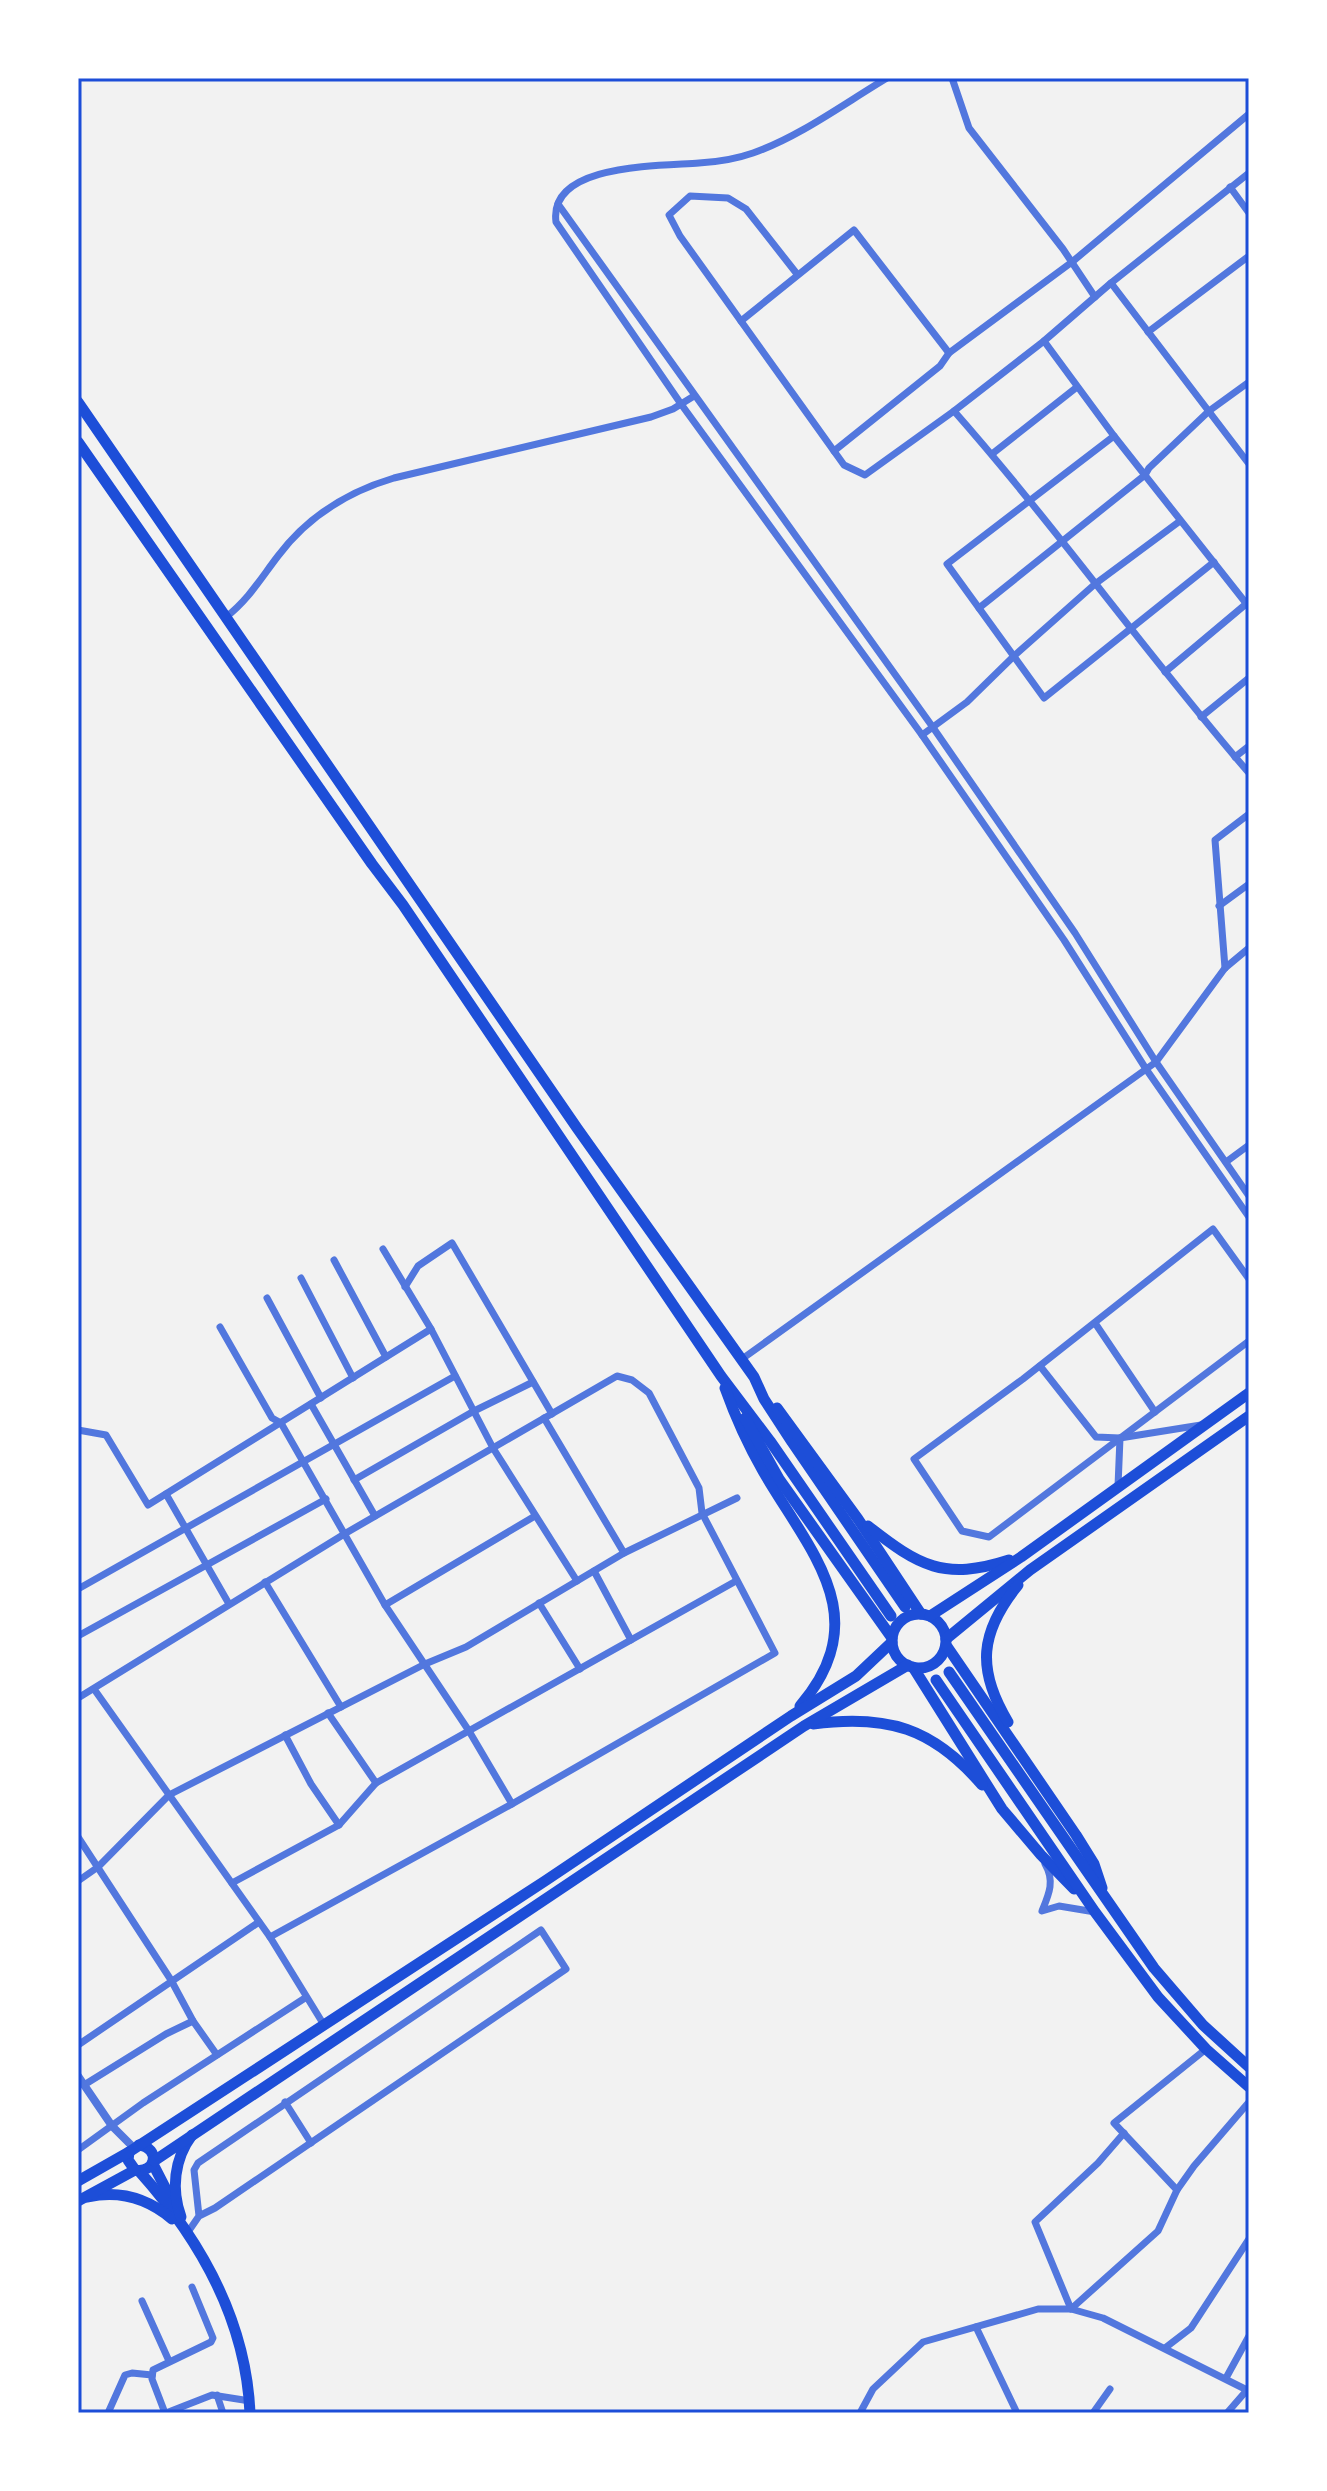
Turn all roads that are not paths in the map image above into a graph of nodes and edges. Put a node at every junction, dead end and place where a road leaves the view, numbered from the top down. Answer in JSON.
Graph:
{"nodes":[{"id":1,"x":887,"y":78,"type":"edge"},
{"id":2,"x":952,"y":78,"type":"edge"},
{"id":3,"x":1249,"y":114,"type":"edge"},
{"id":4,"x":1249,"y":173,"type":"edge"},
{"id":5,"x":1230,"y":187,"type":"junction"},
{"id":6,"x":558,"y":204,"type":"junction"},
{"id":7,"x":1249,"y":213,"type":"edge"},
{"id":8,"x":1249,"y":256,"type":"edge"},
{"id":9,"x":1072,"y":262,"type":"junction"},
{"id":10,"x":797,"y":274,"type":"junction"},
{"id":11,"x":1111,"y":283,"type":"junction"},
{"id":12,"x":1095,"y":297,"type":"junction"},
{"id":13,"x":741,"y":321,"type":"junction"},
{"id":14,"x":1148,"y":332,"type":"junction"},
{"id":15,"x":1044,"y":341,"type":"junction"},
{"id":16,"x":949,"y":353,"type":"junction"},
{"id":17,"x":1249,"y":382,"type":"edge"},
{"id":18,"x":1077,"y":387,"type":"junction"},
{"id":19,"x":694,"y":396,"type":"junction"},
{"id":20,"x":78,"y":402,"type":"edge"},
{"id":21,"x":681,"y":404,"type":"junction"},
{"id":22,"x":954,"y":411,"type":"junction"},
{"id":23,"x":1209,"y":411,"type":"junction"},
{"id":24,"x":1114,"y":436,"type":"junction"},
{"id":25,"x":78,"y":442,"type":"edge"},
{"id":26,"x":834,"y":451,"type":"junction"},
{"id":27,"x":992,"y":454,"type":"junction"},
{"id":28,"x":1248,"y":461,"type":"edge"},
{"id":29,"x":1145,"y":475,"type":"junction"},
{"id":30,"x":1029,"y":500,"type":"junction"},
{"id":31,"x":1180,"y":521,"type":"junction"},
{"id":32,"x":1064,"y":542,"type":"junction"},
{"id":33,"x":1214,"y":562,"type":"junction"},
{"id":34,"x":1095,"y":584,"type":"junction"},
{"id":35,"x":834,"y":591,"type":"junction"},
{"id":36,"x":822,"y":599,"type":"junction"},
{"id":37,"x":1248,"y":606,"type":"edge"},
{"id":38,"x":979,"y":608,"type":"junction"},
{"id":39,"x":226,"y":617,"type":"junction"},
{"id":40,"x":1133,"y":628,"type":"junction"},
{"id":41,"x":1014,"y":656,"type":"junction"},
{"id":42,"x":1165,"y":672,"type":"junction"},
{"id":43,"x":1249,"y":678,"type":"edge"},
{"id":44,"x":1201,"y":717,"type":"junction"},
{"id":45,"x":932,"y":726,"type":"junction"},
{"id":46,"x":922,"y":735,"type":"junction"},
{"id":47,"x":1249,"y":746,"type":"edge"},
{"id":48,"x":1235,"y":757,"type":"junction"},
{"id":49,"x":1249,"y":773,"type":"edge"},
{"id":50,"x":1249,"y":814,"type":"edge"},
{"id":51,"x":388,"y":852,"type":"junction"},
{"id":52,"x":1020,"y":853,"type":"junction"},
{"id":53,"x":1009,"y":861,"type":"junction"},
{"id":54,"x":372,"y":864,"type":"junction"},
{"id":55,"x":1249,"y":884,"type":"edge"},
{"id":56,"x":1219,"y":906,"type":"junction"},
{"id":57,"x":1249,"y":948,"type":"edge"},
{"id":58,"x":1225,"y":968,"type":"junction"},
{"id":59,"x":1156,"y":1062,"type":"junction"},
{"id":60,"x":1146,"y":1069,"type":"junction"},
{"id":61,"x":1249,"y":1145,"type":"edge"},
{"id":62,"x":1226,"y":1162,"type":"junction"},
{"id":63,"x":1249,"y":1196,"type":"edge"},
{"id":64,"x":1249,"y":1217,"type":"edge"},
{"id":65,"x":383,"y":1249,"type":"dead end"},
{"id":66,"x":334,"y":1260,"type":"dead end"},
{"id":67,"x":301,"y":1278,"type":"dead end"},
{"id":68,"x":1249,"y":1279,"type":"edge"},
{"id":69,"x":405,"y":1287,"type":"junction"},
{"id":70,"x":267,"y":1298,"type":"dead end"},
{"id":71,"x":1095,"y":1323,"type":"junction"},
{"id":72,"x":220,"y":1327,"type":"dead end"},
{"id":73,"x":431,"y":1329,"type":"junction"},
{"id":74,"x":1249,"y":1341,"type":"edge"},
{"id":75,"x":386,"y":1357,"type":"junction"},
{"id":76,"x":742,"y":1359,"type":"junction"},
{"id":77,"x":1040,"y":1366,"type":"junction"},
{"id":78,"x":455,"y":1376,"type":"junction"},
{"id":79,"x":721,"y":1376,"type":"junction"},
{"id":80,"x":754,"y":1377,"type":"junction"},
{"id":81,"x":353,"y":1378,"type":"junction"},
{"id":82,"x":533,"y":1382,"type":"junction"},
{"id":83,"x":1249,"y":1393,"type":"edge"},
{"id":84,"x":321,"y":1398,"type":"junction"},
{"id":85,"x":311,"y":1404,"type":"junction"},
{"id":86,"x":474,"y":1411,"type":"junction"},
{"id":87,"x":1155,"y":1412,"type":"junction"},
{"id":88,"x":548,"y":1416,"type":"junction"},
{"id":89,"x":1249,"y":1416,"type":"edge"},
{"id":90,"x":281,"y":1423,"type":"junction"},
{"id":91,"x":1203,"y":1425,"type":"junction"},
{"id":92,"x":78,"y":1430,"type":"edge"},
{"id":93,"x":1120,"y":1438,"type":"junction"},
{"id":94,"x":334,"y":1444,"type":"junction"},
{"id":95,"x":493,"y":1448,"type":"junction"},
{"id":96,"x":304,"y":1463,"type":"junction"},
{"id":97,"x":354,"y":1480,"type":"junction"},
{"id":98,"x":1118,"y":1486,"type":"junction"},
{"id":99,"x":166,"y":1494,"type":"junction"},
{"id":100,"x":737,"y":1498,"type":"dead end"},
{"id":101,"x":326,"y":1499,"type":"junction"},
{"id":102,"x":702,"y":1513,"type":"junction"},
{"id":103,"x":375,"y":1516,"type":"junction"},
{"id":104,"x":535,"y":1516,"type":"junction"},
{"id":105,"x":858,"y":1519,"type":"junction"},
{"id":106,"x":185,"y":1529,"type":"junction"},
{"id":107,"x":346,"y":1533,"type":"junction"},
{"id":108,"x":624,"y":1553,"type":"junction"},
{"id":109,"x":1021,"y":1557,"type":"junction"},
{"id":110,"x":205,"y":1564,"type":"junction"},
{"id":111,"x":1030,"y":1570,"type":"junction"},
{"id":112,"x":594,"y":1571,"type":"junction"},
{"id":113,"x":577,"y":1581,"type":"junction"},
{"id":114,"x":736,"y":1581,"type":"junction"},
{"id":115,"x":265,"y":1582,"type":"junction"},
{"id":116,"x":78,"y":1589,"type":"edge"},
{"id":117,"x":539,"y":1603,"type":"junction"},
{"id":118,"x":229,"y":1604,"type":"junction"},
{"id":119,"x":385,"y":1605,"type":"junction"},
{"id":120,"x":905,"y":1607,"type":"dead end"},
{"id":121,"x":925,"y":1615,"type":"junction"},
{"id":122,"x":891,"y":1616,"type":"dead end"},
{"id":123,"x":78,"y":1636,"type":"edge"},
{"id":124,"x":631,"y":1640,"type":"junction"},
{"id":125,"x":892,"y":1640,"type":"junction"},
{"id":126,"x":946,"y":1642,"type":"junction"},
{"id":127,"x":425,"y":1664,"type":"junction"},
{"id":128,"x":910,"y":1666,"type":"junction"},
{"id":129,"x":580,"y":1669,"type":"junction"},
{"id":130,"x":949,"y":1672,"type":"dead end"},
{"id":131,"x":936,"y":1680,"type":"dead end"},
{"id":132,"x":94,"y":1689,"type":"junction"},
{"id":133,"x":78,"y":1698,"type":"edge"},
{"id":134,"x":341,"y":1707,"type":"junction"},
{"id":135,"x":328,"y":1713,"type":"junction"},
{"id":136,"x":791,"y":1716,"type":"junction"},
{"id":137,"x":804,"y":1726,"type":"junction"},
{"id":138,"x":469,"y":1731,"type":"junction"},
{"id":139,"x":285,"y":1735,"type":"junction"},
{"id":140,"x":1039,"y":1779,"type":"junction"},
{"id":141,"x":376,"y":1783,"type":"junction"},
{"id":142,"x":169,"y":1795,"type":"junction"},
{"id":143,"x":512,"y":1804,"type":"junction"},
{"id":144,"x":1002,"y":1809,"type":"junction"},
{"id":145,"x":339,"y":1825,"type":"junction"},
{"id":146,"x":78,"y":1837,"type":"edge"},
{"id":147,"x":1041,"y":1855,"type":"junction"},
{"id":148,"x":98,"y":1867,"type":"junction"},
{"id":149,"x":78,"y":1881,"type":"edge"},
{"id":150,"x":232,"y":1883,"type":"junction"},
{"id":151,"x":1108,"y":1903,"type":"junction"},
{"id":152,"x":1095,"y":1912,"type":"junction"},
{"id":153,"x":259,"y":1922,"type":"junction"},
{"id":154,"x":270,"y":1937,"type":"junction"},
{"id":155,"x":171,"y":1980,"type":"junction"},
{"id":156,"x":305,"y":1998,"type":"junction"},
{"id":157,"x":193,"y":2021,"type":"junction"},
{"id":158,"x":324,"y":2025,"type":"junction"},
{"id":159,"x":78,"y":2045,"type":"edge"},
{"id":160,"x":1206,"y":2049,"type":"junction"},
{"id":161,"x":217,"y":2055,"type":"junction"},
{"id":162,"x":1249,"y":2067,"type":"edge"},
{"id":163,"x":78,"y":2076,"type":"edge"},
{"id":164,"x":84,"y":2085,"type":"junction"},
{"id":165,"x":1249,"y":2087,"type":"edge"},
{"id":166,"x":285,"y":2102,"type":"junction"},
{"id":167,"x":1249,"y":2102,"type":"edge"},
{"id":168,"x":112,"y":2126,"type":"junction"},
{"id":169,"x":1124,"y":2133,"type":"junction"},
{"id":170,"x":194,"y":2134,"type":"junction"},
{"id":171,"x":311,"y":2143,"type":"junction"},
{"id":172,"x":134,"y":2148,"type":"junction"},
{"id":173,"x":78,"y":2150,"type":"edge"},
{"id":174,"x":153,"y":2162,"type":"junction"},
{"id":175,"x":137,"y":2171,"type":"junction"},
{"id":176,"x":78,"y":2181,"type":"edge"},
{"id":177,"x":1177,"y":2190,"type":"junction"},
{"id":178,"x":80,"y":2200,"type":"edge"},
{"id":179,"x":199,"y":2216,"type":"junction"},
{"id":180,"x":188,"y":2232,"type":"junction"},
{"id":181,"x":1249,"y":2239,"type":"edge"},
{"id":182,"x":192,"y":2287,"type":"dead end"},
{"id":183,"x":142,"y":2301,"type":"dead end"},
{"id":184,"x":1071,"y":2309,"type":"junction"},
{"id":185,"x":976,"y":2327,"type":"junction"},
{"id":186,"x":1249,"y":2336,"type":"edge"},
{"id":187,"x":1165,"y":2348,"type":"junction"},
{"id":188,"x":169,"y":2361,"type":"junction"},
{"id":189,"x":152,"y":2375,"type":"junction"},
{"id":190,"x":1226,"y":2378,"type":"junction"},
{"id":191,"x":1110,"y":2389,"type":"dead end"},
{"id":192,"x":1248,"y":2391,"type":"edge"},
{"id":193,"x":217,"y":2395,"type":"junction"},
{"id":194,"x":250,"y":2407,"type":"edge"},
{"id":195,"x":108,"y":2413,"type":"edge"},
{"id":196,"x":166,"y":2413,"type":"edge"},
{"id":197,"x":223,"y":2413,"type":"edge"},
{"id":198,"x":860,"y":2413,"type":"edge"},
{"id":199,"x":1017,"y":2413,"type":"edge"},
{"id":200,"x":1093,"y":2413,"type":"edge"},
{"id":201,"x":1227,"y":2413,"type":"edge"}],
"edges":[{"from":1,"to":6,"type":"street"},
{"from":2,"to":9,"type":"street"},
{"from":3,"to":9,"type":"street"},
{"from":4,"to":5,"type":"street"},
{"from":5,"to":7,"type":"street"},
{"from":5,"to":11,"type":"street"},
{"from":6,"to":19,"type":"street"},
{"from":6,"to":21,"type":"street"},
{"from":8,"to":14,"type":"street"},
{"from":9,"to":12,"type":"street"},
{"from":9,"to":16,"type":"street"},
{"from":10,"to":13,"type":"street"},
{"from":10,"to":13,"type":"street"},
{"from":10,"to":16,"type":"street"},
{"from":11,"to":12,"type":"street"},
{"from":11,"to":14,"type":"street"},
{"from":12,"to":15,"type":"street"},
{"from":13,"to":26,"type":"street"},
{"from":14,"to":23,"type":"street"},
{"from":15,"to":18,"type":"street"},
{"from":15,"to":22,"type":"street"},
{"from":16,"to":26,"type":"street"},
{"from":17,"to":23,"type":"street"},
{"from":18,"to":24,"type":"street"},
{"from":18,"to":27,"type":"street"},
{"from":19,"to":21,"type":"street"},
{"from":19,"to":35,"type":"street"},
{"from":20,"to":39,"type":"main road"},
{"from":21,"to":36,"type":"street"},
{"from":21,"to":39,"type":"street"},
{"from":22,"to":26,"type":"street"},
{"from":22,"to":27,"type":"street"},
{"from":23,"to":28,"type":"street"},
{"from":23,"to":29,"type":"street"},
{"from":24,"to":29,"type":"street"},
{"from":24,"to":30,"type":"street"},
{"from":25,"to":54,"type":"main road"},
{"from":27,"to":30,"type":"street"},
{"from":29,"to":31,"type":"street"},
{"from":29,"to":32,"type":"street"},
{"from":30,"to":32,"type":"street"},
{"from":30,"to":38,"type":"street"},
{"from":31,"to":33,"type":"street"},
{"from":31,"to":34,"type":"street"},
{"from":32,"to":34,"type":"street"},
{"from":32,"to":38,"type":"street"},
{"from":33,"to":37,"type":"street"},
{"from":33,"to":40,"type":"street"},
{"from":34,"to":40,"type":"street"},
{"from":34,"to":41,"type":"street"},
{"from":35,"to":36,"type":"street"},
{"from":35,"to":45,"type":"street"},
{"from":36,"to":46,"type":"street"},
{"from":37,"to":42,"type":"street"},
{"from":38,"to":41,"type":"street"},
{"from":39,"to":51,"type":"main road"},
{"from":40,"to":41,"type":"street"},
{"from":40,"to":42,"type":"street"},
{"from":41,"to":45,"type":"street"},
{"from":42,"to":44,"type":"street"},
{"from":43,"to":44,"type":"street"},
{"from":44,"to":48,"type":"street"},
{"from":45,"to":46,"type":"street"},
{"from":45,"to":52,"type":"street"},
{"from":46,"to":53,"type":"street"},
{"from":47,"to":48,"type":"street"},
{"from":48,"to":49,"type":"street"},
{"from":50,"to":56,"type":"street"},
{"from":51,"to":54,"type":"main road"},
{"from":51,"to":76,"type":"main road"},
{"from":52,"to":53,"type":"street"},
{"from":52,"to":59,"type":"street"},
{"from":53,"to":60,"type":"street"},
{"from":54,"to":79,"type":"main road"},
{"from":55,"to":56,"type":"street"},
{"from":56,"to":58,"type":"street"},
{"from":57,"to":58,"type":"street"},
{"from":58,"to":59,"type":"street"},
{"from":59,"to":60,"type":"street"},
{"from":59,"to":62,"type":"street"},
{"from":60,"to":64,"type":"street"},
{"from":60,"to":76,"type":"street"},
{"from":61,"to":62,"type":"street"},
{"from":62,"to":63,"type":"street"},
{"from":65,"to":69,"type":"street"},
{"from":66,"to":75,"type":"street"},
{"from":67,"to":81,"type":"street"},
{"from":68,"to":71,"type":"street"},
{"from":69,"to":73,"type":"street"},
{"from":69,"to":82,"type":"street"},
{"from":70,"to":84,"type":"street"},
{"from":71,"to":77,"type":"street"},
{"from":71,"to":87,"type":"street"},
{"from":72,"to":90,"type":"street"},
{"from":73,"to":75,"type":"street"},
{"from":73,"to":78,"type":"street"},
{"from":74,"to":87,"type":"street"},
{"from":75,"to":81,"type":"street"},
{"from":76,"to":80,"type":"main road"},
{"from":77,"to":93,"type":"street"},
{"from":77,"to":93,"type":"street"},
{"from":78,"to":86,"type":"street"},
{"from":78,"to":94,"type":"street"},
{"from":79,"to":122,"type":"main road"},
{"from":79,"to":125,"type":"main road"},
{"from":79,"to":136,"type":"main road"},
{"from":80,"to":105,"type":"main road"},
{"from":80,"to":120,"type":"main road"},
{"from":81,"to":84,"type":"street"},
{"from":82,"to":86,"type":"street"},
{"from":82,"to":88,"type":"street"},
{"from":83,"to":91,"type":"main road"},
{"from":84,"to":85,"type":"street"},
{"from":85,"to":90,"type":"street"},
{"from":85,"to":94,"type":"street"},
{"from":86,"to":95,"type":"street"},
{"from":86,"to":97,"type":"street"},
{"from":87,"to":93,"type":"street"},
{"from":88,"to":95,"type":"street"},
{"from":88,"to":102,"type":"street"},
{"from":88,"to":108,"type":"street"},
{"from":89,"to":111,"type":"main road"},
{"from":90,"to":96,"type":"street"},
{"from":90,"to":99,"type":"street"},
{"from":91,"to":93,"type":"street"},
{"from":91,"to":98,"type":"main road"},
{"from":92,"to":99,"type":"street"},
{"from":93,"to":98,"type":"street"},
{"from":94,"to":96,"type":"street"},
{"from":94,"to":97,"type":"street"},
{"from":95,"to":103,"type":"street"},
{"from":95,"to":104,"type":"street"},
{"from":96,"to":101,"type":"street"},
{"from":96,"to":106,"type":"street"},
{"from":97,"to":103,"type":"street"},
{"from":98,"to":109,"type":"main road"},
{"from":99,"to":106,"type":"street"},
{"from":100,"to":102,"type":"street"},
{"from":101,"to":107,"type":"street"},
{"from":101,"to":110,"type":"street"},
{"from":102,"to":108,"type":"street"},
{"from":102,"to":114,"type":"street"},
{"from":103,"to":107,"type":"street"},
{"from":104,"to":113,"type":"street"},
{"from":104,"to":119,"type":"street"},
{"from":105,"to":109,"type":"main road"},
{"from":105,"to":121,"type":"main road"},
{"from":106,"to":110,"type":"street"},
{"from":106,"to":116,"type":"street"},
{"from":107,"to":115,"type":"street"},
{"from":107,"to":119,"type":"street"},
{"from":108,"to":112,"type":"street"},
{"from":109,"to":121,"type":"main road"},
{"from":110,"to":118,"type":"street"},
{"from":110,"to":123,"type":"street"},
{"from":111,"to":126,"type":"main road"},
{"from":111,"to":140,"type":"main road"},
{"from":112,"to":113,"type":"street"},
{"from":112,"to":124,"type":"street"},
{"from":113,"to":117,"type":"street"},
{"from":114,"to":124,"type":"street"},
{"from":114,"to":143,"type":"street"},
{"from":115,"to":118,"type":"street"},
{"from":115,"to":134,"type":"street"},
{"from":117,"to":127,"type":"street"},
{"from":117,"to":129,"type":"street"},
{"from":118,"to":132,"type":"street"},
{"from":119,"to":127,"type":"street"},
{"from":121,"to":125,"type":"main road"},
{"from":121,"to":126,"type":"main road"},
{"from":124,"to":129,"type":"street"},
{"from":125,"to":128,"type":"main road"},
{"from":125,"to":136,"type":"main road"},
{"from":126,"to":128,"type":"main road"},
{"from":126,"to":140,"type":"main road"},
{"from":127,"to":134,"type":"street"},
{"from":127,"to":138,"type":"street"},
{"from":128,"to":137,"type":"main road"},
{"from":128,"to":144,"type":"main road"},
{"from":129,"to":138,"type":"street"},
{"from":130,"to":151,"type":"main road"},
{"from":131,"to":152,"type":"main road"},
{"from":132,"to":133,"type":"street"},
{"from":132,"to":142,"type":"street"},
{"from":134,"to":135,"type":"street"},
{"from":135,"to":139,"type":"street"},
{"from":135,"to":141,"type":"street"},
{"from":136,"to":158,"type":"main road"},
{"from":137,"to":144,"type":"main road"},
{"from":137,"to":170,"type":"main road"},
{"from":138,"to":141,"type":"street"},
{"from":138,"to":143,"type":"street"},
{"from":139,"to":142,"type":"street"},
{"from":139,"to":145,"type":"street"},
{"from":140,"to":151,"type":"main road"},
{"from":141,"to":145,"type":"street"},
{"from":142,"to":148,"type":"street"},
{"from":142,"to":150,"type":"street"},
{"from":143,"to":154,"type":"street"},
{"from":144,"to":147,"type":"main road"},
{"from":145,"to":150,"type":"street"},
{"from":146,"to":148,"type":"street"},
{"from":147,"to":152,"type":"main road"},
{"from":147,"to":152,"type":"street"},
{"from":148,"to":149,"type":"street"},
{"from":148,"to":155,"type":"street"},
{"from":150,"to":153,"type":"street"},
{"from":151,"to":162,"type":"main road"},
{"from":152,"to":160,"type":"main road"},
{"from":153,"to":154,"type":"street"},
{"from":153,"to":155,"type":"street"},
{"from":154,"to":156,"type":"street"},
{"from":155,"to":157,"type":"street"},
{"from":155,"to":159,"type":"street"},
{"from":156,"to":158,"type":"street"},
{"from":156,"to":161,"type":"street"},
{"from":157,"to":161,"type":"street"},
{"from":157,"to":164,"type":"street"},
{"from":158,"to":172,"type":"main road"},
{"from":160,"to":165,"type":"main road"},
{"from":160,"to":169,"type":"street"},
{"from":161,"to":168,"type":"street"},
{"from":163,"to":164,"type":"street"},
{"from":164,"to":168,"type":"street"},
{"from":166,"to":171,"type":"street"},
{"from":166,"to":171,"type":"street"},
{"from":166,"to":179,"type":"street"},
{"from":167,"to":177,"type":"street"},
{"from":168,"to":172,"type":"street"},
{"from":168,"to":173,"type":"street"},
{"from":169,"to":177,"type":"street"},
{"from":169,"to":184,"type":"street"},
{"from":170,"to":174,"type":"main road"},
{"from":170,"to":180,"type":"main road"},
{"from":171,"to":179,"type":"street"},
{"from":172,"to":174,"type":"main road"},
{"from":172,"to":175,"type":"main road"},
{"from":172,"to":176,"type":"main road"},
{"from":174,"to":175,"type":"main road"},
{"from":174,"to":180,"type":"main road"},
{"from":175,"to":178,"type":"main road"},
{"from":175,"to":180,"type":"main road"},
{"from":177,"to":184,"type":"street"},
{"from":178,"to":180,"type":"main road"},
{"from":179,"to":180,"type":"street"},
{"from":180,"to":194,"type":"main road"},
{"from":181,"to":187,"type":"street"},
{"from":182,"to":188,"type":"street"},
{"from":183,"to":188,"type":"street"},
{"from":184,"to":185,"type":"street"},
{"from":184,"to":187,"type":"street"},
{"from":185,"to":198,"type":"street"},
{"from":185,"to":199,"type":"street"},
{"from":186,"to":190,"type":"street"},
{"from":187,"to":190,"type":"street"},
{"from":188,"to":189,"type":"street"},
{"from":189,"to":195,"type":"street"},
{"from":189,"to":196,"type":"street"},
{"from":190,"to":192,"type":"street"},
{"from":191,"to":200,"type":"street"},
{"from":192,"to":201,"type":"street"},
{"from":193,"to":194,"type":"street"},
{"from":193,"to":196,"type":"street"},
{"from":193,"to":197,"type":"street"}]}
